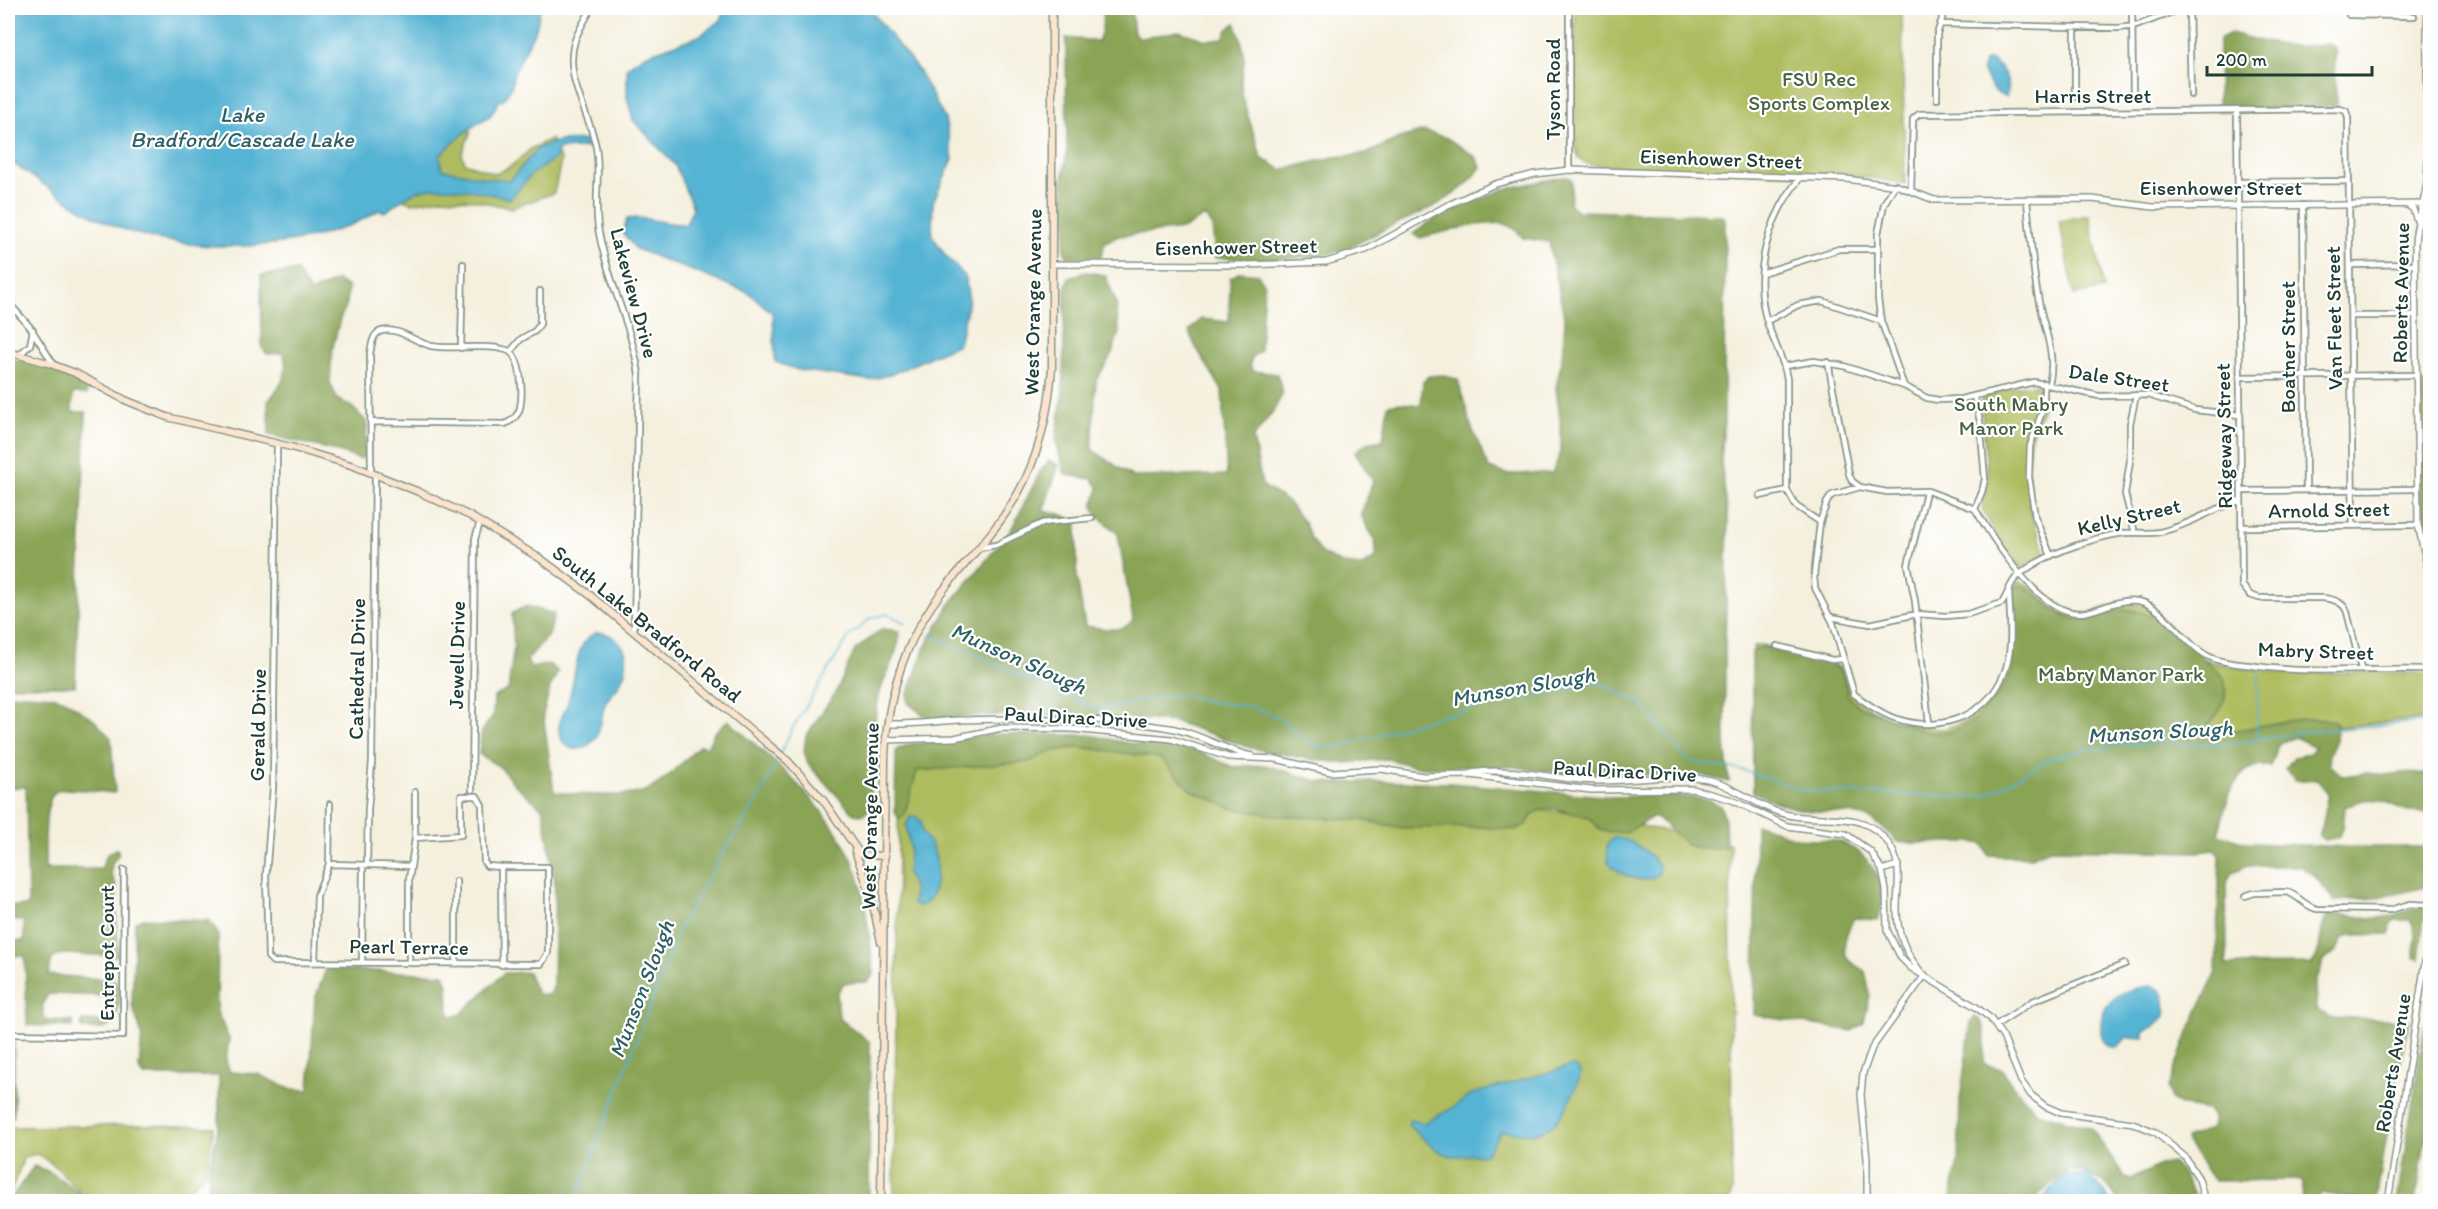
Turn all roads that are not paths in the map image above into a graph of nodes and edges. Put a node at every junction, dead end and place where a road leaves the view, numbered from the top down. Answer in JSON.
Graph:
{"nodes":[{"id":1,"x":592,"y":8,"type":"edge"},
{"id":2,"x":1052,"y":8,"type":"edge"},
{"id":3,"x":1569,"y":8,"type":"edge"},
{"id":4,"x":1943,"y":8,"type":"edge"},
{"id":5,"x":2132,"y":8,"type":"edge"},
{"id":6,"x":2183,"y":8,"type":"edge"},
{"id":7,"x":2189,"y":8,"type":"edge"},
{"id":8,"x":2346,"y":8,"type":"edge"},
{"id":9,"x":2428,"y":8,"type":"edge"},
{"id":10,"x":2414,"y":16,"type":"dead end"},
{"id":11,"x":1940,"y":24,"type":"junction"},
{"id":12,"x":2132,"y":26,"type":"junction"},
{"id":13,"x":2075,"y":27,"type":"junction"},
{"id":14,"x":2190,"y":94,"type":"dead end"},
{"id":15,"x":2133,"y":96,"type":"dead end"},
{"id":16,"x":2075,"y":97,"type":"dead end"},
{"id":17,"x":1937,"y":99,"type":"dead end"},
{"id":18,"x":2237,"y":111,"type":"junction"},
{"id":19,"x":2346,"y":111,"type":"joint"},
{"id":20,"x":1569,"y":170,"type":"junction"},
{"id":21,"x":1800,"y":178,"type":"junction"},
{"id":22,"x":2349,"y":181,"type":"junction"},
{"id":23,"x":2238,"y":182,"type":"junction"},
{"id":24,"x":1895,"y":185,"type":"junction"},
{"id":25,"x":1911,"y":191,"type":"junction"},
{"id":26,"x":2027,"y":200,"type":"junction"},
{"id":27,"x":2405,"y":204,"type":"junction"},
{"id":28,"x":2422,"y":204,"type":"junction"},
{"id":29,"x":2430,"y":204,"type":"edge"},
{"id":30,"x":2303,"y":205,"type":"junction"},
{"id":31,"x":2349,"y":205,"type":"junction"},
{"id":32,"x":2238,"y":206,"type":"junction"},
{"id":33,"x":2417,"y":222,"type":"junction"},
{"id":34,"x":1877,"y":249,"type":"junction"},
{"id":35,"x":463,"y":264,"type":"dead end"},
{"id":36,"x":1052,"y":264,"type":"junction"},
{"id":37,"x":2415,"y":264,"type":"junction"},
{"id":38,"x":2350,"y":265,"type":"junction"},
{"id":39,"x":1762,"y":273,"type":"junction"},
{"id":40,"x":540,"y":291,"type":"dead end"},
{"id":41,"x":8,"y":302,"type":"edge"},
{"id":42,"x":2351,"y":316,"type":"junction"},
{"id":43,"x":2415,"y":316,"type":"junction"},
{"id":44,"x":1767,"y":321,"type":"junction"},
{"id":45,"x":1881,"y":321,"type":"junction"},
{"id":46,"x":33,"y":330,"type":"junction"},
{"id":47,"x":461,"y":348,"type":"junction"},
{"id":48,"x":509,"y":351,"type":"junction"},
{"id":49,"x":8,"y":352,"type":"edge"},
{"id":50,"x":19,"y":355,"type":"junction"},
{"id":51,"x":1828,"y":362,"type":"junction"},
{"id":52,"x":54,"y":365,"type":"junction"},
{"id":53,"x":1785,"y":366,"type":"junction"},
{"id":54,"x":2416,"y":375,"type":"junction"},
{"id":55,"x":2305,"y":376,"type":"junction"},
{"id":56,"x":2351,"y":376,"type":"junction"},
{"id":57,"x":2240,"y":377,"type":"junction"},
{"id":58,"x":2047,"y":383,"type":"junction"},
{"id":59,"x":1904,"y":386,"type":"junction"},
{"id":60,"x":2136,"y":395,"type":"junction"},
{"id":61,"x":1974,"y":396,"type":"junction"},
{"id":62,"x":2240,"y":415,"type":"junction"},
{"id":63,"x":371,"y":422,"type":"junction"},
{"id":64,"x":278,"y":443,"type":"junction"},
{"id":65,"x":373,"y":473,"type":"junction"},
{"id":66,"x":1860,"y":487,"type":"junction"},
{"id":67,"x":2306,"y":489,"type":"junction"},
{"id":68,"x":2352,"y":489,"type":"junction"},
{"id":69,"x":2417,"y":489,"type":"junction"},
{"id":70,"x":1787,"y":490,"type":"junction"},
{"id":71,"x":2241,"y":491,"type":"junction"},
{"id":72,"x":1926,"y":492,"type":"junction"},
{"id":73,"x":1760,"y":496,"type":"dead end"},
{"id":74,"x":2241,"y":500,"type":"junction"},
{"id":75,"x":1975,"y":509,"type":"junction"},
{"id":76,"x":1092,"y":518,"type":"dead end"},
{"id":77,"x":480,"y":522,"type":"junction"},
{"id":78,"x":1820,"y":522,"type":"junction"},
{"id":79,"x":2353,"y":525,"type":"junction"},
{"id":80,"x":2418,"y":525,"type":"junction"},
{"id":81,"x":2241,"y":527,"type":"junction"},
{"id":82,"x":2135,"y":533,"type":"junction"},
{"id":83,"x":979,"y":548,"type":"junction"},
{"id":84,"x":2051,"y":556,"type":"junction"},
{"id":85,"x":2022,"y":574,"type":"junction"},
{"id":86,"x":2430,"y":579,"type":"edge"},
{"id":87,"x":2009,"y":593,"type":"junction"},
{"id":88,"x":1917,"y":614,"type":"junction"},
{"id":89,"x":1831,"y":617,"type":"junction"},
{"id":90,"x":634,"y":631,"type":"junction"},
{"id":91,"x":1777,"y":646,"type":"dead end"},
{"id":92,"x":1842,"y":658,"type":"junction"},
{"id":93,"x":2361,"y":669,"type":"junction"},
{"id":94,"x":2430,"y":670,"type":"edge"},
{"id":95,"x":1929,"y":723,"type":"junction"},
{"id":96,"x":888,"y":724,"type":"junction"},
{"id":97,"x":886,"y":740,"type":"junction"},
{"id":98,"x":1262,"y":758,"type":"junction"},
{"id":99,"x":1462,"y":775,"type":"junction"},
{"id":100,"x":472,"y":790,"type":"dead end"},
{"id":101,"x":415,"y":792,"type":"dead end"},
{"id":102,"x":330,"y":804,"type":"dead end"},
{"id":103,"x":415,"y":838,"type":"junction"},
{"id":104,"x":853,"y":845,"type":"junction"},
{"id":105,"x":885,"y":856,"type":"junction"},
{"id":106,"x":329,"y":864,"type":"junction"},
{"id":107,"x":365,"y":865,"type":"junction"},
{"id":108,"x":1898,"y":865,"type":"junction"},
{"id":109,"x":410,"y":866,"type":"junction"},
{"id":110,"x":501,"y":867,"type":"junction"},
{"id":111,"x":124,"y":870,"type":"dead end"},
{"id":112,"x":1882,"y":870,"type":"junction"},
{"id":113,"x":456,"y":881,"type":"dead end"},
{"id":114,"x":2245,"y":896,"type":"dead end"},
{"id":115,"x":2430,"y":904,"type":"edge"},
{"id":116,"x":2430,"y":929,"type":"edge"},
{"id":117,"x":315,"y":962,"type":"junction"},
{"id":118,"x":362,"y":963,"type":"junction"},
{"id":119,"x":409,"y":963,"type":"junction"},
{"id":120,"x":456,"y":964,"type":"junction"},
{"id":121,"x":884,"y":964,"type":"junction"},
{"id":122,"x":2125,"y":964,"type":"dead end"},
{"id":123,"x":502,"y":965,"type":"junction"},
{"id":124,"x":1924,"y":975,"type":"junction"},
{"id":125,"x":1996,"y":1024,"type":"junction"},
{"id":126,"x":8,"y":1034,"type":"edge"},
{"id":127,"x":882,"y":1202,"type":"edge"},
{"id":128,"x":1867,"y":1202,"type":"edge"},
{"id":129,"x":2205,"y":1202,"type":"edge"},
{"id":130,"x":2388,"y":1202,"type":"edge"}],
"edges":[{"from":1,"to":90,"type":"street","name":"Lakeview Drive"},
{"from":2,"to":36,"type":"main road","name":"West Orange Avenue"},
{"from":3,"to":20,"type":"street","name":"Tyson Road"},
{"from":4,"to":11,"type":"street"},
{"from":5,"to":12,"type":"street"},
{"from":6,"to":12,"type":"street"},
{"from":7,"to":14,"type":"street"},
{"from":8,"to":10,"type":"street"},
{"from":9,"to":28,"type":"street","name":"Roberts Avenue"},
{"from":11,"to":13,"type":"street"},
{"from":11,"to":17,"type":"street"},
{"from":12,"to":13,"type":"street"},
{"from":12,"to":15,"type":"street"},
{"from":13,"to":16,"type":"street"},
{"from":18,"to":19,"type":"street","name":"Harris Street"},
{"from":18,"to":23,"type":"street","name":"Ridgeway Street"},
{"from":18,"to":25,"type":"street","name":"Harris Street"},
{"from":19,"to":22,"type":"street","name":"Van Fleet Street"},
{"from":20,"to":21,"type":"street","name":"Eisenhower Street"},
{"from":20,"to":36,"type":"street","name":"Eisenhower Street"},
{"from":21,"to":24,"type":"street","name":"Eisenhower Street"},
{"from":21,"to":39,"type":"street"},
{"from":22,"to":23,"type":"street"},
{"from":22,"to":31,"type":"street","name":"Van Fleet Street"},
{"from":23,"to":32,"type":"street","name":"Ridgeway Street"},
{"from":24,"to":25,"type":"street","name":"Eisenhower Street"},
{"from":24,"to":34,"type":"street"},
{"from":25,"to":26,"type":"street","name":"Eisenhower Street"},
{"from":26,"to":32,"type":"street","name":"Eisenhower Street"},
{"from":26,"to":58,"type":"street"},
{"from":27,"to":28,"type":"street","name":"Eisenhower Street"},
{"from":27,"to":31,"type":"street","name":"Eisenhower Street"},
{"from":27,"to":33,"type":"street"},
{"from":28,"to":29,"type":"street","name":"Eisenhower Street"},
{"from":28,"to":33,"type":"street","name":"Roberts Avenue"},
{"from":30,"to":31,"type":"street","name":"Eisenhower Street"},
{"from":30,"to":32,"type":"street","name":"Eisenhower Street"},
{"from":30,"to":55,"type":"street","name":"Boatner Street"},
{"from":31,"to":38,"type":"street","name":"Van Fleet Street"},
{"from":32,"to":57,"type":"street","name":"Ridgeway Street"},
{"from":33,"to":37,"type":"street","name":"Roberts Avenue"},
{"from":34,"to":39,"type":"street"},
{"from":34,"to":45,"type":"street"},
{"from":35,"to":47,"type":"street"},
{"from":36,"to":83,"type":"main road","name":"West Orange Avenue"},
{"from":37,"to":38,"type":"street"},
{"from":37,"to":43,"type":"street","name":"Roberts Avenue"},
{"from":38,"to":42,"type":"street","name":"Van Fleet Street"},
{"from":39,"to":44,"type":"street"},
{"from":40,"to":48,"type":"street"},
{"from":41,"to":46,"type":"street"},
{"from":42,"to":43,"type":"street"},
{"from":42,"to":56,"type":"street","name":"Van Fleet Street"},
{"from":43,"to":54,"type":"street","name":"Roberts Avenue"},
{"from":44,"to":45,"type":"street"},
{"from":44,"to":53,"type":"street"},
{"from":45,"to":59,"type":"street"},
{"from":46,"to":50,"type":"street"},
{"from":46,"to":52,"type":"street"},
{"from":47,"to":48,"type":"street"},
{"from":47,"to":63,"type":"street","name":"Cathedral Drive"},
{"from":48,"to":63,"type":"street"},
{"from":49,"to":50,"type":"main road","name":"South Lake Bradford Road"},
{"from":50,"to":52,"type":"main road","name":"South Lake Bradford Road"},
{"from":51,"to":53,"type":"street","name":"Dale Street"},
{"from":51,"to":59,"type":"street","name":"Dale Street"},
{"from":51,"to":66,"type":"street"},
{"from":52,"to":64,"type":"main road","name":"South Lake Bradford Road"},
{"from":53,"to":70,"type":"street"},
{"from":54,"to":56,"type":"street"},
{"from":54,"to":69,"type":"street","name":"Roberts Avenue"},
{"from":55,"to":56,"type":"street"},
{"from":55,"to":57,"type":"street"},
{"from":55,"to":67,"type":"street","name":"Boatner Street"},
{"from":56,"to":68,"type":"street","name":"Van Fleet Street"},
{"from":57,"to":62,"type":"street","name":"Ridgeway Street"},
{"from":58,"to":60,"type":"street","name":"Dale Street"},
{"from":58,"to":61,"type":"street","name":"Dale Street"},
{"from":58,"to":84,"type":"street"},
{"from":59,"to":61,"type":"street","name":"Dale Street"},
{"from":60,"to":62,"type":"street","name":"Dale Street"},
{"from":60,"to":82,"type":"street"},
{"from":61,"to":75,"type":"street"},
{"from":62,"to":71,"type":"street","name":"Ridgeway Street"},
{"from":63,"to":65,"type":"street","name":"Cathedral Drive"},
{"from":64,"to":65,"type":"main road","name":"South Lake Bradford Road"},
{"from":64,"to":117,"type":"street","name":"Gerald Drive"},
{"from":65,"to":77,"type":"main road","name":"South Lake Bradford Road"},
{"from":65,"to":107,"type":"street","name":"Cathedral Drive"},
{"from":66,"to":72,"type":"street"},
{"from":66,"to":78,"type":"street"},
{"from":67,"to":68,"type":"street"},
{"from":67,"to":71,"type":"street"},
{"from":68,"to":69,"type":"street"},
{"from":68,"to":79,"type":"street","name":"Van Fleet Street"},
{"from":69,"to":80,"type":"street","name":"Roberts Avenue"},
{"from":70,"to":73,"type":"street"},
{"from":70,"to":78,"type":"street"},
{"from":71,"to":74,"type":"street","name":"Ridgeway Street"},
{"from":72,"to":75,"type":"street"},
{"from":72,"to":88,"type":"street"},
{"from":74,"to":81,"type":"street","name":"Ridgeway Street"},
{"from":74,"to":82,"type":"street","name":"Kelly Street"},
{"from":75,"to":85,"type":"street","name":"Mabry Street"},
{"from":76,"to":83,"type":"street"},
{"from":77,"to":90,"type":"main road","name":"South Lake Bradford Road"},
{"from":77,"to":100,"type":"street","name":"Jewell Drive"},
{"from":78,"to":89,"type":"street"},
{"from":79,"to":80,"type":"street","name":"Arnold Street"},
{"from":79,"to":81,"type":"street","name":"Arnold Street"},
{"from":80,"to":86,"type":"street","name":"Roberts Avenue"},
{"from":81,"to":93,"type":"street","name":"Ridgeway Street"},
{"from":82,"to":84,"type":"street","name":"Kelly Street"},
{"from":83,"to":96,"type":"main road","name":"West Orange Avenue"},
{"from":84,"to":85,"type":"street","name":"Kelly Street"},
{"from":85,"to":87,"type":"street","name":"Kelly Street"},
{"from":85,"to":93,"type":"street","name":"Mabry Street"},
{"from":87,"to":88,"type":"street","name":"Kelly Street"},
{"from":87,"to":95,"type":"street"},
{"from":88,"to":89,"type":"street","name":"Kelly Street"},
{"from":88,"to":95,"type":"street"},
{"from":89,"to":92,"type":"street"},
{"from":90,"to":104,"type":"main road","name":"South Lake Bradford Road"},
{"from":91,"to":92,"type":"street"},
{"from":92,"to":95,"type":"street"},
{"from":93,"to":94,"type":"street","name":"Mabry Street"},
{"from":96,"to":97,"type":"main road","name":"West Orange Avenue"},
{"from":96,"to":98,"type":"street","name":"Paul Dirac Drive"},
{"from":97,"to":98,"type":"street","name":"Paul Dirac Drive"},
{"from":97,"to":105,"type":"main road","name":"West Orange Avenue"},
{"from":98,"to":99,"type":"street","name":"Paul Dirac Drive"},
{"from":99,"to":108,"type":"street","name":"Paul Dirac Drive"},
{"from":99,"to":112,"type":"street","name":"Paul Dirac Drive"},
{"from":101,"to":103,"type":"street"},
{"from":102,"to":106,"type":"street"},
{"from":103,"to":109,"type":"street"},
{"from":103,"to":110,"type":"street"},
{"from":104,"to":105,"type":"main road"},
{"from":104,"to":121,"type":"main road","name":"South Lake Bradford Road"},
{"from":105,"to":121,"type":"main road","name":"West Orange Avenue"},
{"from":106,"to":107,"type":"street"},
{"from":106,"to":117,"type":"street"},
{"from":107,"to":109,"type":"street"},
{"from":107,"to":118,"type":"street","name":"Cathedral Drive"},
{"from":108,"to":112,"type":"street"},
{"from":108,"to":124,"type":"street","name":"Paul Dirac Drive"},
{"from":109,"to":119,"type":"street"},
{"from":110,"to":123,"type":"street"},
{"from":110,"to":123,"type":"street","name":"Pearl Terrace"},
{"from":111,"to":126,"type":"street","name":"Entrepot Court"},
{"from":112,"to":124,"type":"street","name":"Paul Dirac Drive"},
{"from":113,"to":120,"type":"street"},
{"from":114,"to":115,"type":"street"},
{"from":116,"to":130,"type":"street","name":"Roberts Avenue"},
{"from":117,"to":118,"type":"street","name":"Pearl Terrace"},
{"from":118,"to":119,"type":"street","name":"Pearl Terrace"},
{"from":119,"to":120,"type":"street","name":"Pearl Terrace"},
{"from":120,"to":123,"type":"street","name":"Pearl Terrace"},
{"from":121,"to":127,"type":"main road","name":"West Orange Avenue"},
{"from":122,"to":125,"type":"street"},
{"from":124,"to":125,"type":"street"},
{"from":124,"to":128,"type":"street"},
{"from":125,"to":129,"type":"street"}]}
